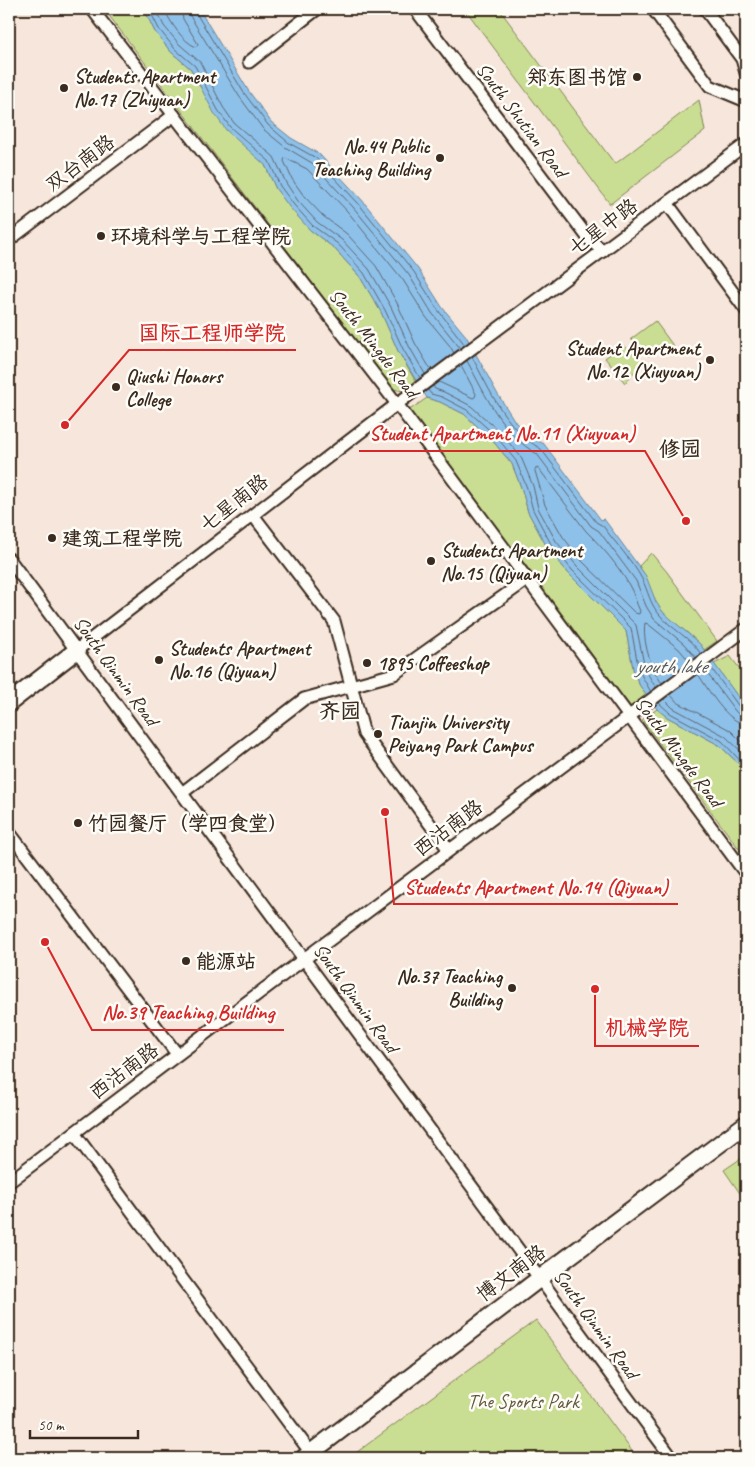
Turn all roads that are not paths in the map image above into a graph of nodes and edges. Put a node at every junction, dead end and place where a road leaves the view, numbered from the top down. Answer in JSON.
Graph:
{"nodes":[{"id":1,"x":92,"y":9,"type":"edge"},
{"id":2,"x":317,"y":9,"type":"edge"},
{"id":3,"x":415,"y":9,"type":"edge"},
{"id":4,"x":653,"y":9,"type":"edge"},
{"id":5,"x":705,"y":9,"type":"edge"},
{"id":6,"x":249,"y":62,"type":"dead end"},
{"id":7,"x":746,"y":73,"type":"edge"},
{"id":8,"x":746,"y":100,"type":"edge"},
{"id":9,"x":174,"y":116,"type":"junction"},
{"id":10,"x":743,"y":147,"type":"edge"},
{"id":11,"x":746,"y":159,"type":"edge"},
{"id":12,"x":667,"y":203,"type":"junction"},
{"id":13,"x":10,"y":238,"type":"edge"},
{"id":14,"x":603,"y":251,"type":"junction"},
{"id":15,"x":746,"y":310,"type":"edge"},
{"id":16,"x":414,"y":392,"type":"joint"},
{"id":17,"x":397,"y":404,"type":"junction"},
{"id":18,"x":253,"y":515,"type":"junction"},
{"id":19,"x":9,"y":559,"type":"edge"},
{"id":20,"x":528,"y":579,"type":"junction"},
{"id":21,"x":746,"y":629,"type":"edge"},
{"id":22,"x":77,"y":650,"type":"junction"},
{"id":23,"x":351,"y":686,"type":"junction"},
{"id":24,"x":9,"y":702,"type":"edge"},
{"id":25,"x":630,"y":717,"type":"junction"},
{"id":26,"x":182,"y":793,"type":"junction"},
{"id":27,"x":9,"y":832,"type":"edge"},
{"id":28,"x":450,"y":850,"type":"junction"},
{"id":29,"x":746,"y":874,"type":"edge"},
{"id":30,"x":304,"y":959,"type":"junction"},
{"id":31,"x":177,"y":1054,"type":"junction"},
{"id":32,"x":746,"y":1124,"type":"edge"},
{"id":33,"x":74,"y":1133,"type":"junction"},
{"id":34,"x":9,"y":1182,"type":"edge"},
{"id":35,"x":539,"y":1279,"type":"junction"},
{"id":36,"x":308,"y":1455,"type":"edge"},
{"id":37,"x":672,"y":1458,"type":"edge"}],
"edges":[{"from":1,"to":9,"type":"street","name":"South Mingde Road"},
{"from":2,"to":6,"type":"street"},
{"from":3,"to":14,"type":"street","name":"South Shutian Road"},
{"from":4,"to":8,"type":"street"},
{"from":5,"to":7,"type":"street"},
{"from":9,"to":13,"type":"street","name":"双台南路"},
{"from":9,"to":17,"type":"street","name":"South Mingde Road"},
{"from":10,"to":11,"type":"street"},
{"from":10,"to":12,"type":"street","name":"七星中路"},
{"from":12,"to":14,"type":"street","name":"七星中路"},
{"from":12,"to":15,"type":"street"},
{"from":14,"to":16,"type":"street","name":"七星中路"},
{"from":16,"to":17,"type":"street","name":"七星南路"},
{"from":17,"to":18,"type":"street","name":"七星南路"},
{"from":17,"to":20,"type":"street","name":"South Mingde Road"},
{"from":18,"to":22,"type":"street","name":"七星南路"},
{"from":18,"to":23,"type":"street"},
{"from":19,"to":22,"type":"street","name":"South Qinmin Road"},
{"from":20,"to":23,"type":"street"},
{"from":20,"to":25,"type":"street","name":"South Mingde Road"},
{"from":21,"to":25,"type":"street","name":"西沽南路"},
{"from":22,"to":24,"type":"street","name":"七星南路"},
{"from":22,"to":26,"type":"street","name":"South Qinmin Road"},
{"from":23,"to":26,"type":"street"},
{"from":23,"to":28,"type":"street"},
{"from":25,"to":28,"type":"street","name":"西沽南路"},
{"from":25,"to":29,"type":"street","name":"South Mingde Road"},
{"from":26,"to":30,"type":"street","name":"South Qinmin Road"},
{"from":27,"to":31,"type":"street"},
{"from":28,"to":30,"type":"street","name":"西沽南路"},
{"from":30,"to":31,"type":"street","name":"西沽南路"},
{"from":30,"to":35,"type":"street","name":"South Qinmin Road"},
{"from":31,"to":33,"type":"street","name":"西沽南路"},
{"from":32,"to":35,"type":"street","name":"博文南路"},
{"from":33,"to":34,"type":"street","name":"西沽南路"},
{"from":33,"to":36,"type":"street"},
{"from":35,"to":36,"type":"street","name":"博文南路"},
{"from":35,"to":37,"type":"street","name":"South Qinmin Road"}]}
